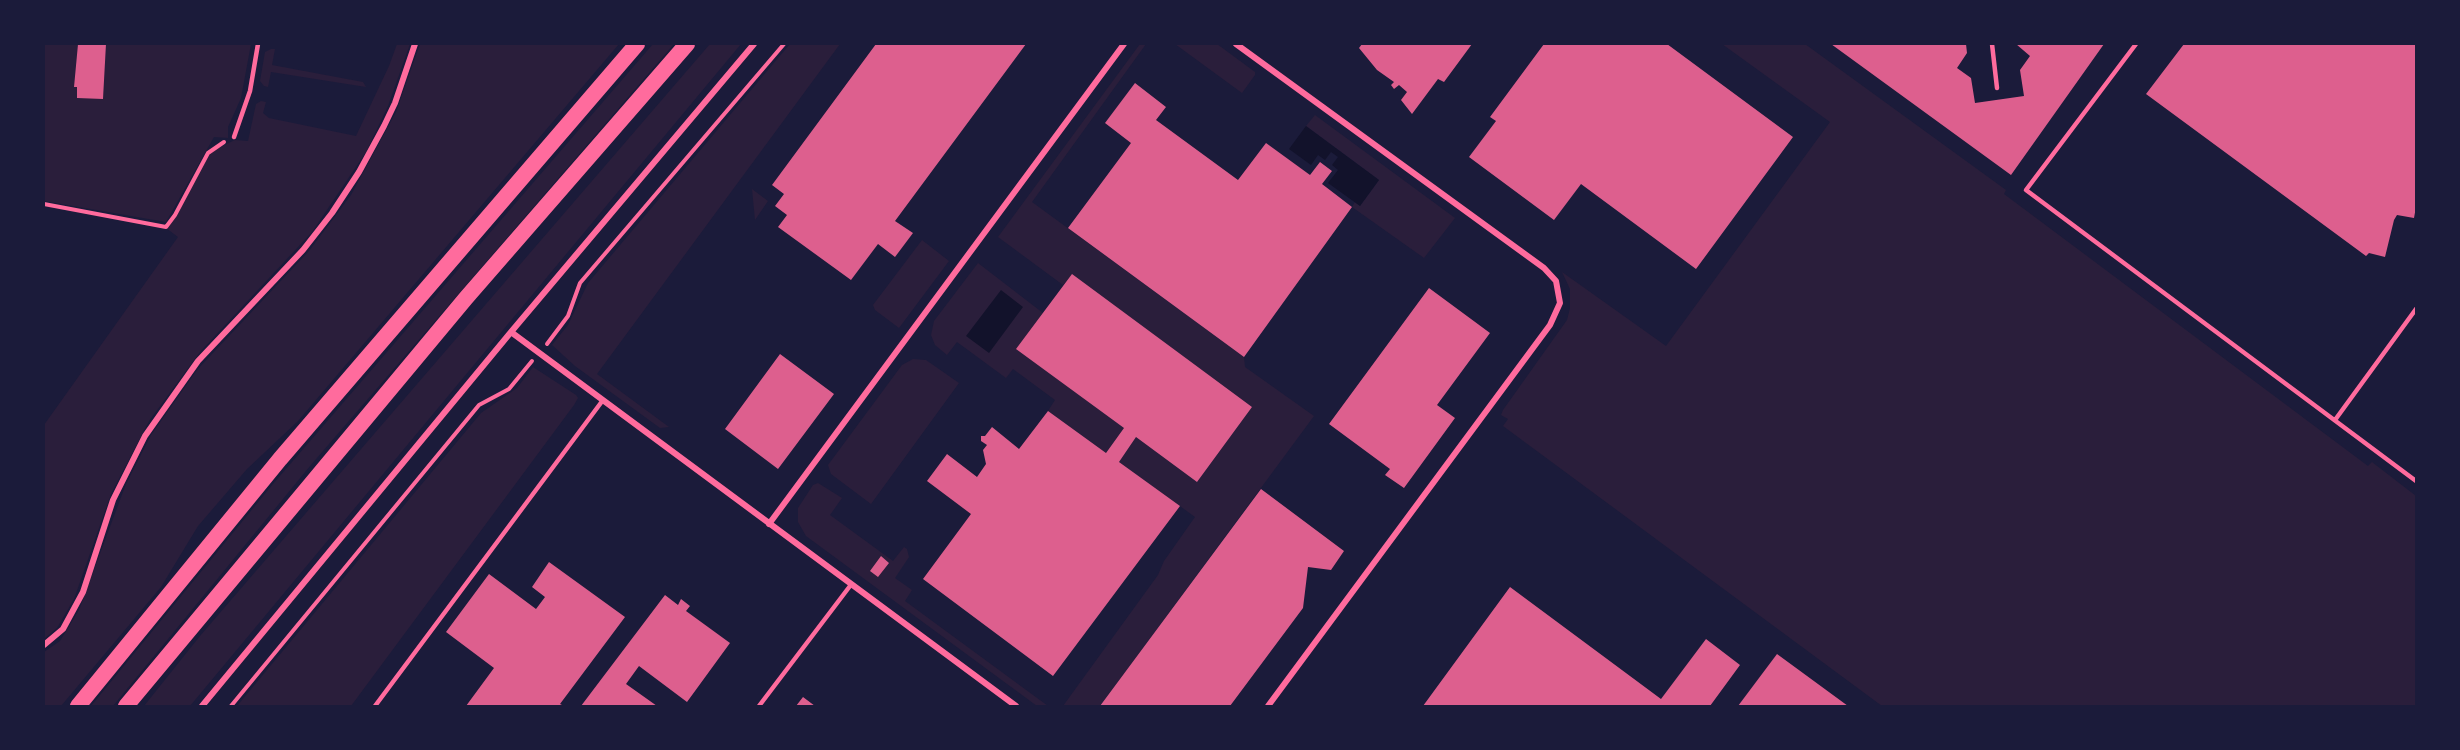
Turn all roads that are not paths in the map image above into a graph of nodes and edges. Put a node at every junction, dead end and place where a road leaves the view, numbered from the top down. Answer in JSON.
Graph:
{"nodes":[{"id":1,"x":258,"y":44,"type":"edge"},
{"id":2,"x":415,"y":44,"type":"edge"},
{"id":3,"x":637,"y":44,"type":"edge"},
{"id":4,"x":687,"y":44,"type":"edge"},
{"id":5,"x":754,"y":44,"type":"edge"},
{"id":6,"x":1125,"y":44,"type":"edge"},
{"id":7,"x":1236,"y":44,"type":"edge"},
{"id":8,"x":1992,"y":44,"type":"edge"},
{"id":9,"x":2136,"y":44,"type":"edge"},
{"id":10,"x":1997,"y":88,"type":"dead end"},
{"id":11,"x":234,"y":136,"type":"road end"},
{"id":12,"x":2416,"y":309,"type":"edge"},
{"id":13,"x":511,"y":332,"type":"junction"},
{"id":14,"x":603,"y":400,"type":"junction"},
{"id":15,"x":2335,"y":420,"type":"junction"},
{"id":16,"x":2416,"y":481,"type":"edge"},
{"id":17,"x":769,"y":524,"type":"junction"},
{"id":18,"x":850,"y":586,"type":"junction"},
{"id":19,"x":44,"y":645,"type":"edge"},
{"id":20,"x":78,"y":706,"type":"edge"},
{"id":21,"x":126,"y":706,"type":"edge"},
{"id":22,"x":202,"y":706,"type":"edge"},
{"id":23,"x":375,"y":706,"type":"edge"},
{"id":24,"x":759,"y":706,"type":"edge"},
{"id":25,"x":1016,"y":706,"type":"edge"},
{"id":26,"x":1268,"y":706,"type":"edge"}],
"edges":[{"from":1,"to":11,"type":"lane"},
{"from":2,"to":19,"type":"street"},
{"from":3,"to":20,"type":"highway"},
{"from":4,"to":21,"type":"highway"},
{"from":5,"to":13,"type":"street"},
{"from":6,"to":17,"type":"street"},
{"from":7,"to":26,"type":"street"},
{"from":8,"to":10,"type":"lane"},
{"from":9,"to":15,"type":"lane"},
{"from":12,"to":15,"type":"lane"},
{"from":13,"to":14,"type":"street"},
{"from":13,"to":22,"type":"street"},
{"from":14,"to":17,"type":"street"},
{"from":14,"to":23,"type":"lane"},
{"from":15,"to":16,"type":"lane"},
{"from":17,"to":18,"type":"street"},
{"from":18,"to":24,"type":"lane"},
{"from":18,"to":25,"type":"street"}]}
